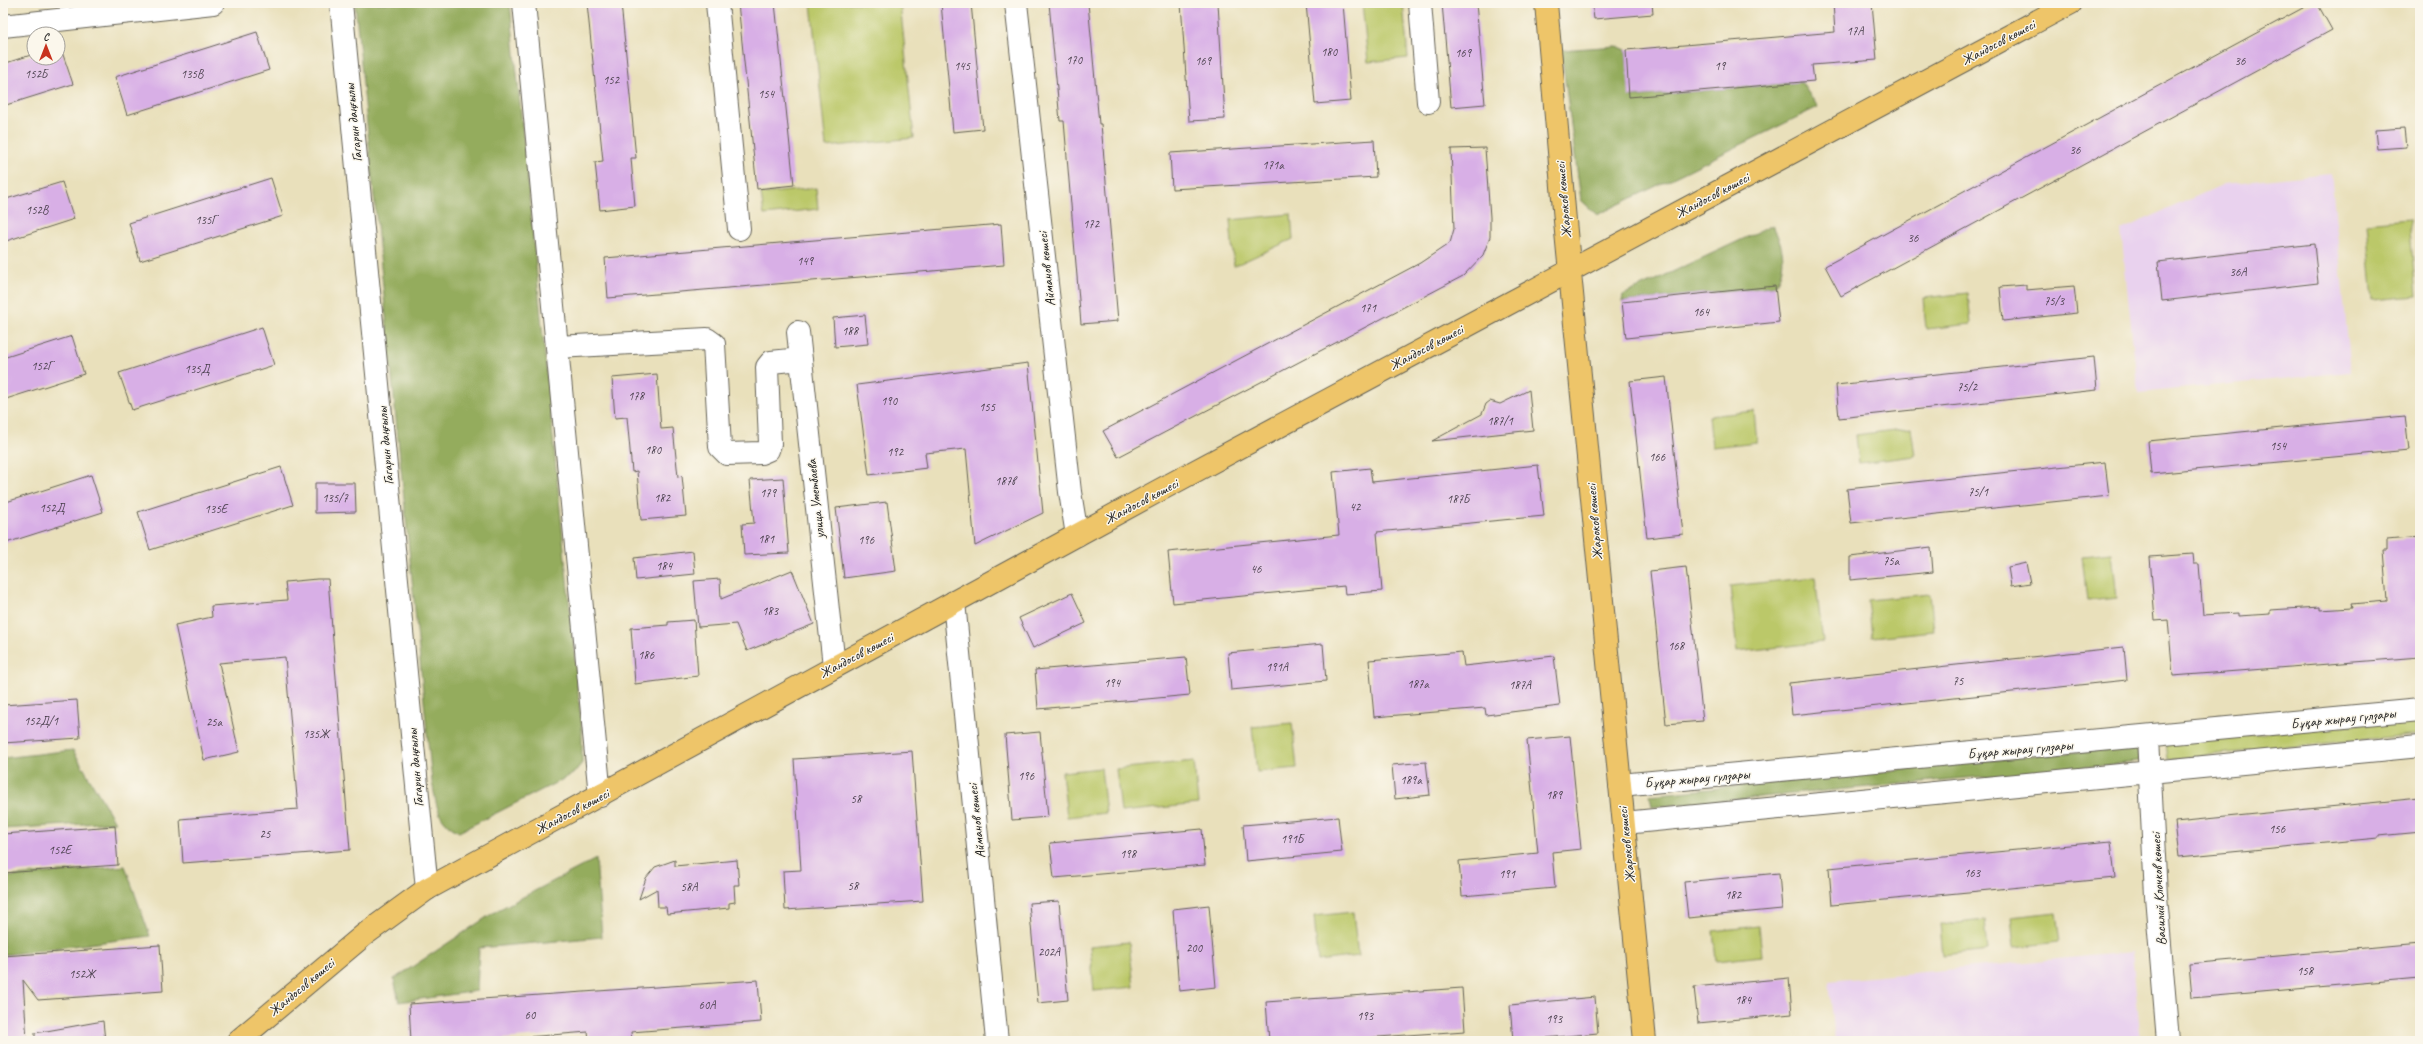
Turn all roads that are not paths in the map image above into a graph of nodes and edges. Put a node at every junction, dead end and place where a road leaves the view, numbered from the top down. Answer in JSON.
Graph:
{"nodes":[{"id":1,"x":213,"y":3,"type":"edge"},
{"id":2,"x":341,"y":3,"type":"edge"},
{"id":3,"x":524,"y":3,"type":"edge"},
{"id":4,"x":717,"y":3,"type":"edge"},
{"id":5,"x":1016,"y":3,"type":"edge"},
{"id":6,"x":1420,"y":3,"type":"edge"},
{"id":7,"x":1546,"y":3,"type":"edge"},
{"id":8,"x":2071,"y":3,"type":"edge"},
{"id":9,"x":3,"y":26,"type":"edge"},
{"id":10,"x":1428,"y":102,"type":"dead end"},
{"id":11,"x":739,"y":230,"type":"dead end"},
{"id":12,"x":1570,"y":271,"type":"junction"},
{"id":13,"x":798,"y":332,"type":"dead end"},
{"id":14,"x":557,"y":347,"type":"junction"},
{"id":15,"x":801,"y":359,"type":"junction"},
{"id":16,"x":1077,"y":535,"type":"junction"},
{"id":17,"x":954,"y":602,"type":"junction"},
{"id":18,"x":834,"y":666,"type":"junction"},
{"id":19,"x":2420,"y":710,"type":"edge"},
{"id":20,"x":2148,"y":737,"type":"junction"},
{"id":21,"x":2420,"y":746,"type":"edge"},
{"id":22,"x":2151,"y":773,"type":"junction"},
{"id":23,"x":1620,"y":785,"type":"junction"},
{"id":24,"x":600,"y":796,"type":"junction"},
{"id":25,"x":1624,"y":823,"type":"junction"},
{"id":26,"x":427,"y":888,"type":"junction"},
{"id":27,"x":238,"y":1041,"type":"edge"},
{"id":28,"x":997,"y":1041,"type":"edge"},
{"id":29,"x":1645,"y":1041,"type":"edge"},
{"id":30,"x":2168,"y":1041,"type":"edge"}],
"edges":[{"from":1,"to":9,"type":"street"},
{"from":2,"to":26,"type":"street","name":"Гагарин даңғылы"},
{"from":3,"to":14,"type":"street"},
{"from":4,"to":11,"type":"street"},
{"from":5,"to":16,"type":"street","name":"Айманов көшесі"},
{"from":6,"to":10,"type":"street"},
{"from":7,"to":12,"type":"main road","name":"Жароков көшесі"},
{"from":8,"to":12,"type":"main road","name":"Жандосов көшесі"},
{"from":12,"to":16,"type":"main road","name":"Жандосов көшесі"},
{"from":12,"to":23,"type":"main road","name":"Жароков көшесі"},
{"from":13,"to":15,"type":"street","name":"улица Уметбаева"},
{"from":14,"to":15,"type":"street"},
{"from":14,"to":24,"type":"street"},
{"from":15,"to":18,"type":"street","name":"улица Уметбаева"},
{"from":16,"to":17,"type":"main road","name":"Жандосов көшесі"},
{"from":17,"to":18,"type":"main road","name":"Жандосов көшесі"},
{"from":17,"to":28,"type":"street","name":"Айманов көшесі"},
{"from":18,"to":24,"type":"main road","name":"Жандосов көшесі"},
{"from":19,"to":20,"type":"street","name":"Бұқар жырау гүлзары"},
{"from":20,"to":22,"type":"street","name":"Василий Клочков көшесі"},
{"from":20,"to":23,"type":"street","name":"Бұқар жырау гүлзары"},
{"from":21,"to":22,"type":"street"},
{"from":22,"to":25,"type":"street"},
{"from":22,"to":30,"type":"street","name":"Василий Клочков көшесі"},
{"from":23,"to":25,"type":"main road","name":"Жароков көшесі"},
{"from":24,"to":26,"type":"main road","name":"Жандосов көшесі"},
{"from":25,"to":29,"type":"main road","name":"Жароков көшесі"},
{"from":26,"to":27,"type":"main road","name":"Жандосов көшесі"}]}
